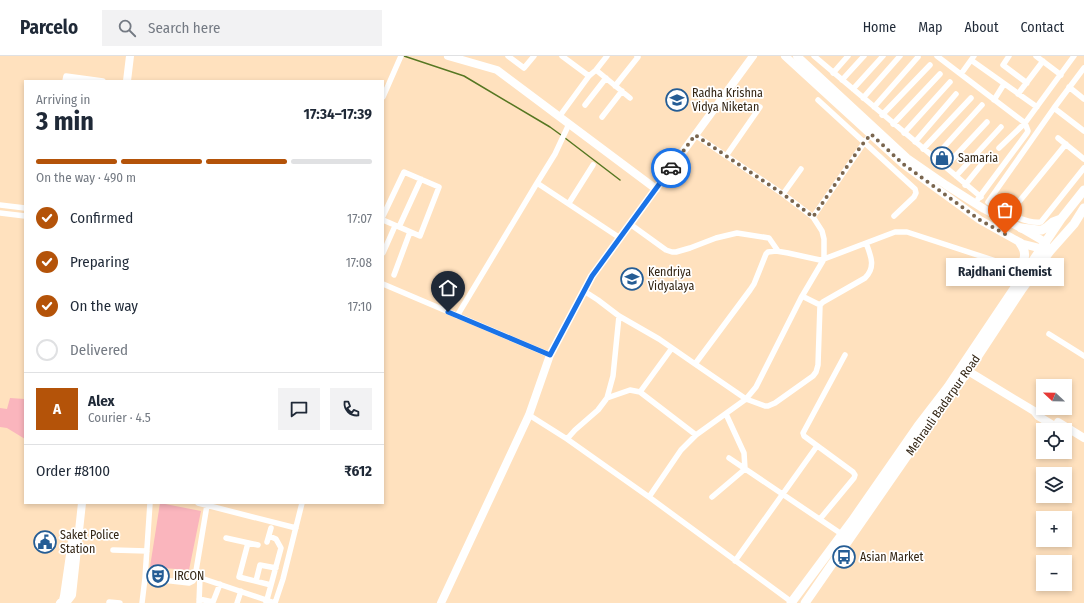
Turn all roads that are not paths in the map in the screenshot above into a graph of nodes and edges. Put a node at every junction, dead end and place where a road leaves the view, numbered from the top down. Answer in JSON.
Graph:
{"nodes":[{"id":1,"x":130,"y":56,"type":"edge"},
{"id":2,"x":448,"y":56,"type":"edge"},
{"id":3,"x":508,"y":56,"type":"edge"},
{"id":4,"x":534,"y":56,"type":"edge"},
{"id":5,"x":562,"y":56,"type":"edge"},
{"id":6,"x":607,"y":56,"type":"edge"},
{"id":7,"x":637,"y":56,"type":"edge"},
{"id":8,"x":753,"y":56,"type":"edge"},
{"id":9,"x":785,"y":56,"type":"edge"},
{"id":10,"x":797,"y":56,"type":"edge"},
{"id":11,"x":814,"y":56,"type":"edge"},
{"id":12,"x":848,"y":56,"type":"edge"},
{"id":13,"x":864,"y":56,"type":"edge"},
{"id":14,"x":883,"y":56,"type":"edge"},
{"id":15,"x":900,"y":56,"type":"edge"},
{"id":16,"x":1009,"y":56,"type":"edge"},
{"id":17,"x":1036,"y":56,"type":"edge"},
{"id":18,"x":1074,"y":56,"type":"edge"},
{"id":19,"x":459,"y":57,"type":"edge"},
{"id":20,"x":918,"y":57,"type":"edge"},
{"id":21,"x":939,"y":57,"type":"edge"},
{"id":22,"x":972,"y":58,"type":"edge"},
{"id":23,"x":400,"y":59,"type":"edge"},
{"id":24,"x":1043,"y":61,"type":"junction"},
{"id":25,"x":930,"y":65,"type":"dead end"},
{"id":26,"x":1084,"y":68,"type":"edge"},
{"id":27,"x":596,"y":70,"type":"junction"},
{"id":28,"x":833,"y":73,"type":"junction"},
{"id":29,"x":940,"y":74,"type":"dead end"},
{"id":30,"x":961,"y":74,"type":"junction"},
{"id":31,"x":1061,"y":75,"type":"junction"},
{"id":32,"x":589,"y":76,"type":"junction"},
{"id":33,"x":606,"y":78,"type":"junction"},
{"id":34,"x":65,"y":80,"type":"edge"},
{"id":35,"x":92,"y":80,"type":"edge"},
{"id":36,"x":127,"y":80,"type":"edge"},
{"id":37,"x":842,"y":80,"type":"junction"},
{"id":38,"x":950,"y":82,"type":"dead end"},
{"id":39,"x":1027,"y":83,"type":"junction"},
{"id":40,"x":1004,"y":84,"type":"junction"},
{"id":41,"x":615,"y":86,"type":"junction"},
{"id":42,"x":1069,"y":88,"type":"junction"},
{"id":43,"x":852,"y":89,"type":"junction"},
{"id":44,"x":622,"y":91,"type":"junction"},
{"id":45,"x":956,"y":94,"type":"dead end"},
{"id":46,"x":1018,"y":94,"type":"junction"},
{"id":47,"x":384,"y":95,"type":"edge"},
{"id":48,"x":630,"y":98,"type":"dead end"},
{"id":49,"x":863,"y":98,"type":"junction"},
{"id":50,"x":971,"y":98,"type":"dead end"},
{"id":51,"x":1084,"y":99,"type":"edge"},
{"id":52,"x":818,"y":100,"type":"dead end"},
{"id":53,"x":994,"y":100,"type":"junction"},
{"id":54,"x":585,"y":105,"type":"dead end"},
{"id":55,"x":982,"y":105,"type":"dead end"},
{"id":56,"x":760,"y":107,"type":"dead end"},
{"id":57,"x":874,"y":107,"type":"junction"},
{"id":58,"x":1037,"y":107,"type":"junction"},
{"id":59,"x":1054,"y":108,"type":"junction"},
{"id":60,"x":882,"y":115,"type":"junction"},
{"id":61,"x":558,"y":117,"type":"junction"},
{"id":62,"x":602,"y":117,"type":"dead end"},
{"id":63,"x":987,"y":122,"type":"dead end"},
{"id":64,"x":569,"y":124,"type":"junction"},
{"id":65,"x":894,"y":124,"type":"junction"},
{"id":66,"x":1025,"y":124,"type":"junction"},
{"id":67,"x":1001,"y":127,"type":"dead end"},
{"id":68,"x":1084,"y":131,"type":"edge"},
{"id":69,"x":904,"y":133,"type":"junction"},
{"id":70,"x":871,"y":134,"type":"junction"},
{"id":71,"x":695,"y":135,"type":"junction"},
{"id":72,"x":1058,"y":138,"type":"dead end"},
{"id":73,"x":915,"y":142,"type":"junction"},
{"id":74,"x":864,"y":143,"type":"junction"},
{"id":75,"x":1066,"y":144,"type":"junction"},
{"id":76,"x":999,"y":148,"type":"dead end"},
{"id":77,"x":923,"y":149,"type":"junction"},
{"id":78,"x":726,"y":156,"type":"junction"},
{"id":79,"x":934,"y":158,"type":"junction"},
{"id":80,"x":986,"y":159,"type":"dead end"},
{"id":81,"x":1084,"y":159,"type":"edge"},
{"id":82,"x":592,"y":165,"type":"dead end"},
{"id":83,"x":945,"y":167,"type":"junction"},
{"id":84,"x":1084,"y":168,"type":"edge"},
{"id":85,"x":801,"y":169,"type":"dead end"},
{"id":86,"x":956,"y":176,"type":"junction"},
{"id":87,"x":421,"y":179,"type":"junction"},
{"id":88,"x":537,"y":183,"type":"junction"},
{"id":89,"x":966,"y":185,"type":"junction"},
{"id":90,"x":656,"y":189,"type":"junction"},
{"id":91,"x":1084,"y":190,"type":"edge"},
{"id":92,"x":783,"y":194,"type":"junction"},
{"id":93,"x":978,"y":200,"type":"junction"},
{"id":94,"x":569,"y":203,"type":"junction"},
{"id":95,"x":1018,"y":203,"type":"dead end"},
{"id":96,"x":0,"y":205,"type":"edge"},
{"id":97,"x":24,"y":208,"type":"edge"},
{"id":98,"x":1084,"y":208,"type":"edge"},
{"id":99,"x":0,"y":213,"type":"edge"},
{"id":100,"x":384,"y":214,"type":"edge"},
{"id":101,"x":24,"y":216,"type":"edge"},
{"id":102,"x":894,"y":216,"type":"dead end"},
{"id":103,"x":813,"y":217,"type":"junction"},
{"id":104,"x":1061,"y":219,"type":"junction"},
{"id":105,"x":384,"y":220,"type":"edge"},
{"id":106,"x":630,"y":224,"type":"junction"},
{"id":107,"x":397,"y":227,"type":"junction"},
{"id":108,"x":1021,"y":228,"type":"junction"},
{"id":109,"x":410,"y":232,"type":"junction"},
{"id":110,"x":620,"y":238,"type":"junction"},
{"id":111,"x":386,"y":240,"type":"edge"},
{"id":112,"x":866,"y":243,"type":"junction"},
{"id":113,"x":1020,"y":243,"type":"junction"},
{"id":114,"x":1045,"y":247,"type":"junction"},
{"id":115,"x":778,"y":251,"type":"junction"},
{"id":116,"x":824,"y":259,"type":"junction"},
{"id":117,"x":1004,"y":264,"type":"dead end"},
{"id":118,"x":394,"y":275,"type":"dead end"},
{"id":119,"x":384,"y":284,"type":"edge"},
{"id":120,"x":1016,"y":284,"type":"junction"},
{"id":121,"x":584,"y":291,"type":"junction"},
{"id":122,"x":802,"y":296,"type":"junction"},
{"id":123,"x":820,"y":305,"type":"junction"},
{"id":124,"x":457,"y":316,"type":"junction"},
{"id":125,"x":619,"y":316,"type":"junction"},
{"id":126,"x":1049,"y":334,"type":"dead end"},
{"id":127,"x":672,"y":348,"type":"junction"},
{"id":128,"x":550,"y":355,"type":"junction"},
{"id":129,"x":845,"y":355,"type":"dead end"},
{"id":130,"x":1084,"y":356,"type":"edge"},
{"id":131,"x":695,"y":364,"type":"junction"},
{"id":132,"x":968,"y":371,"type":"junction"},
{"id":133,"x":640,"y":392,"type":"junction"},
{"id":134,"x":607,"y":398,"type":"junction"},
{"id":135,"x":746,"y":399,"type":"junction"},
{"id":136,"x":726,"y":414,"type":"junction"},
{"id":137,"x":529,"y":416,"type":"junction"},
{"id":138,"x":1050,"y":423,"type":"edge"},
{"id":139,"x":1072,"y":433,"type":"edge"},
{"id":140,"x":696,"y":435,"type":"junction"},
{"id":141,"x":1072,"y":436,"type":"edge"},
{"id":142,"x":1084,"y":438,"type":"edge"},
{"id":143,"x":567,"y":439,"type":"junction"},
{"id":144,"x":1084,"y":444,"type":"edge"},
{"id":145,"x":817,"y":446,"type":"junction"},
{"id":146,"x":729,"y":458,"type":"dead end"},
{"id":147,"x":745,"y":469,"type":"junction"},
{"id":148,"x":783,"y":494,"type":"junction"},
{"id":149,"x":649,"y":497,"type":"junction"},
{"id":150,"x":712,"y":497,"type":"dead end"},
{"id":151,"x":77,"y":504,"type":"edge"},
{"id":152,"x":82,"y":504,"type":"edge"},
{"id":153,"x":150,"y":504,"type":"edge"},
{"id":154,"x":202,"y":504,"type":"edge"},
{"id":155,"x":302,"y":504,"type":"edge"},
{"id":156,"x":207,"y":505,"type":"junction"},
{"id":157,"x":820,"y":519,"type":"junction"},
{"id":158,"x":271,"y":528,"type":"dead end"},
{"id":159,"x":296,"y":528,"type":"junction"},
{"id":160,"x":76,"y":532,"type":"junction"},
{"id":161,"x":269,"y":536,"type":"junction"},
{"id":162,"x":845,"y":537,"type":"junction"},
{"id":163,"x":226,"y":538,"type":"dead end"},
{"id":164,"x":267,"y":542,"type":"dead end"},
{"id":165,"x":248,"y":543,"type":"junction"},
{"id":166,"x":258,"y":545,"type":"dead end"},
{"id":167,"x":113,"y":550,"type":"dead end"},
{"id":168,"x":147,"y":552,"type":"junction"},
{"id":169,"x":735,"y":561,"type":"junction"},
{"id":170,"x":276,"y":568,"type":"junction"},
{"id":171,"x":198,"y":577,"type":"junction"},
{"id":172,"x":145,"y":578,"type":"junction"},
{"id":173,"x":256,"y":581,"type":"junction"},
{"id":174,"x":220,"y":584,"type":"junction"},
{"id":175,"x":271,"y":585,"type":"junction"},
{"id":176,"x":241,"y":591,"type":"junction"},
{"id":177,"x":199,"y":601,"type":"edge"},
{"id":178,"x":266,"y":601,"type":"edge"},
{"id":179,"x":109,"y":602,"type":"dead end"},
{"id":180,"x":792,"y":602,"type":"edge"},
{"id":181,"x":60,"y":603,"type":"edge"},
{"id":182,"x":66,"y":603,"type":"edge"},
{"id":183,"x":120,"y":603,"type":"edge"},
{"id":184,"x":142,"y":603,"type":"edge"},
{"id":185,"x":237,"y":603,"type":"edge"},
{"id":186,"x":275,"y":603,"type":"edge"},
{"id":187,"x":441,"y":603,"type":"edge"},
{"id":188,"x":805,"y":603,"type":"edge"}],
"edges":[{"from":1,"to":36,"type":"street"},
{"from":2,"to":19,"type":"street"},
{"from":3,"to":4,"type":"street"},
{"from":5,"to":32,"type":"street"},
{"from":6,"to":27,"type":"street"},
{"from":7,"to":41,"type":"street"},
{"from":8,"to":71,"type":"street"},
{"from":9,"to":70,"type":"street"},
{"from":10,"to":93,"type":"street"},
{"from":11,"to":28,"type":"street"},
{"from":12,"to":28,"type":"street"},
{"from":13,"to":37,"type":"street"},
{"from":14,"to":43,"type":"street"},
{"from":15,"to":49,"type":"street"},
{"from":16,"to":39,"type":"street"},
{"from":17,"to":24,"type":"street"},
{"from":18,"to":31,"type":"street"},
{"from":19,"to":61,"type":"street"},
{"from":20,"to":57,"type":"street"},
{"from":21,"to":30,"type":"street"},
{"from":22,"to":30,"type":"street"},
{"from":22,"to":40,"type":"street"},
{"from":23,"to":47,"type":"street"},
{"from":24,"to":31,"type":"street"},
{"from":24,"to":39,"type":"street"},
{"from":25,"to":60,"type":"street"},
{"from":26,"to":42,"type":"street"},
{"from":27,"to":32,"type":"street"},
{"from":27,"to":33,"type":"street"},
{"from":28,"to":37,"type":"street"},
{"from":29,"to":65,"type":"street"},
{"from":30,"to":53,"type":"street"},
{"from":31,"to":58,"type":"street"},
{"from":32,"to":61,"type":"street"},
{"from":33,"to":41,"type":"street"},
{"from":33,"to":54,"type":"street"},
{"from":34,"to":35,"type":"street"},
{"from":37,"to":43,"type":"street"},
{"from":38,"to":69,"type":"street"},
{"from":39,"to":46,"type":"street"},
{"from":40,"to":46,"type":"street"},
{"from":40,"to":53,"type":"street"},
{"from":41,"to":44,"type":"street"},
{"from":42,"to":51,"type":"street"},
{"from":42,"to":59,"type":"street"},
{"from":43,"to":49,"type":"street"},
{"from":44,"to":48,"type":"street"},
{"from":44,"to":62,"type":"street"},
{"from":45,"to":73,"type":"street"},
{"from":46,"to":58,"type":"street"},
{"from":49,"to":57,"type":"street"},
{"from":50,"to":77,"type":"street"},
{"from":52,"to":74,"type":"street"},
{"from":53,"to":66,"type":"street"},
{"from":55,"to":79,"type":"street"},
{"from":56,"to":78,"type":"street"},
{"from":57,"to":60,"type":"street"},
{"from":58,"to":66,"type":"street"},
{"from":59,"to":68,"type":"street"},
{"from":59,"to":84,"type":"street"},
{"from":60,"to":65,"type":"street"},
{"from":61,"to":64,"type":"street"},
{"from":63,"to":83,"type":"street"},
{"from":64,"to":88,"type":"street"},
{"from":64,"to":90,"type":"street"},
{"from":65,"to":69,"type":"street"},
{"from":66,"to":76,"type":"street"},
{"from":66,"to":93,"type":"street"},
{"from":67,"to":86,"type":"street"},
{"from":69,"to":73,"type":"street"},
{"from":70,"to":74,"type":"street"},
{"from":70,"to":113,"type":"street"},
{"from":71,"to":78,"type":"street"},
{"from":71,"to":90,"type":"street"},
{"from":72,"to":75,"type":"street"},
{"from":73,"to":77,"type":"street"},
{"from":74,"to":102,"type":"street"},
{"from":74,"to":103,"type":"street"},
{"from":75,"to":81,"type":"street"},
{"from":75,"to":95,"type":"street"},
{"from":77,"to":79,"type":"street"},
{"from":78,"to":92,"type":"street"},
{"from":79,"to":83,"type":"street"},
{"from":80,"to":89,"type":"street"},
{"from":82,"to":94,"type":"street"},
{"from":83,"to":86,"type":"street"},
{"from":85,"to":92,"type":"street"},
{"from":86,"to":89,"type":"street"},
{"from":87,"to":100,"type":"street"},
{"from":87,"to":107,"type":"street"},
{"from":87,"to":109,"type":"street"},
{"from":88,"to":94,"type":"street"},
{"from":88,"to":124,"type":"street"},
{"from":89,"to":93,"type":"street"},
{"from":90,"to":106,"type":"street"},
{"from":91,"to":104,"type":"main road"},
{"from":92,"to":103,"type":"street"},
{"from":93,"to":108,"type":"street"},
{"from":94,"to":110,"type":"street"},
{"from":96,"to":97,"type":"street"},
{"from":98,"to":114,"type":"main road","name":"Mehrauli Badarpur Road"},
{"from":99,"to":101,"type":"street"},
{"from":103,"to":116,"type":"street"},
{"from":104,"to":108,"type":"main road"},
{"from":104,"to":114,"type":"main road"},
{"from":105,"to":107,"type":"street"},
{"from":106,"to":110,"type":"street"},
{"from":106,"to":115,"type":"street"},
{"from":107,"to":109,"type":"street"},
{"from":107,"to":111,"type":"street"},
{"from":108,"to":114,"type":"street"},
{"from":109,"to":118,"type":"street"},
{"from":110,"to":121,"type":"street"},
{"from":112,"to":116,"type":"street"},
{"from":112,"to":117,"type":"street"},
{"from":112,"to":123,"type":"street"},
{"from":113,"to":114,"type":"street"},
{"from":113,"to":120,"type":"main road"},
{"from":114,"to":120,"type":"main road","name":"Mehrauli Badarpur Road"},
{"from":114,"to":132,"type":"main road","name":"Mehrauli Badarpur Road"},
{"from":115,"to":116,"type":"street"},
{"from":115,"to":131,"type":"street"},
{"from":116,"to":122,"type":"street"},
{"from":119,"to":124,"type":"street"},
{"from":120,"to":162,"type":"main road","name":"Mehrauli Badarpur Road"},
{"from":121,"to":125,"type":"street"},
{"from":121,"to":128,"type":"street"},
{"from":122,"to":123,"type":"street"},
{"from":122,"to":135,"type":"street"},
{"from":123,"to":135,"type":"street"},
{"from":124,"to":128,"type":"street"},
{"from":125,"to":127,"type":"street"},
{"from":125,"to":134,"type":"street"},
{"from":126,"to":130,"type":"street"},
{"from":127,"to":131,"type":"street"},
{"from":127,"to":133,"type":"street"},
{"from":128,"to":137,"type":"street"},
{"from":129,"to":145,"type":"street"},
{"from":131,"to":135,"type":"street"},
{"from":132,"to":138,"type":"street"},
{"from":132,"to":162,"type":"main road","name":"Mehrauli Badarpur Road"},
{"from":133,"to":134,"type":"street"},
{"from":133,"to":140,"type":"street"},
{"from":134,"to":143,"type":"street"},
{"from":135,"to":136,"type":"street"},
{"from":136,"to":140,"type":"street"},
{"from":136,"to":147,"type":"street"},
{"from":137,"to":143,"type":"street"},
{"from":137,"to":187,"type":"street"},
{"from":139,"to":142,"type":"street"},
{"from":140,"to":149,"type":"street"},
{"from":141,"to":144,"type":"street"},
{"from":143,"to":149,"type":"street"},
{"from":145,"to":148,"type":"street"},
{"from":145,"to":157,"type":"street"},
{"from":146,"to":147,"type":"street"},
{"from":147,"to":148,"type":"street"},
{"from":147,"to":150,"type":"street"},
{"from":148,"to":157,"type":"street"},
{"from":148,"to":169,"type":"street"},
{"from":149,"to":169,"type":"street"},
{"from":151,"to":160,"type":"street"},
{"from":152,"to":160,"type":"street"},
{"from":153,"to":168,"type":"street"},
{"from":154,"to":156,"type":"street"},
{"from":155,"to":159,"type":"street"},
{"from":156,"to":159,"type":"street"},
{"from":156,"to":171,"type":"street"},
{"from":157,"to":162,"type":"street"},
{"from":158,"to":161,"type":"street"},
{"from":159,"to":186,"type":"street"},
{"from":160,"to":181,"type":"street"},
{"from":160,"to":182,"type":"street"},
{"from":161,"to":164,"type":"street"},
{"from":161,"to":170,"type":"street"},
{"from":162,"to":180,"type":"main road","name":"Mehrauli Badarpur Road"},
{"from":162,"to":188,"type":"main road","name":"Mehrauli Badarpur Road"},
{"from":163,"to":165,"type":"street"},
{"from":165,"to":166,"type":"street"},
{"from":165,"to":173,"type":"street"},
{"from":167,"to":168,"type":"street"},
{"from":168,"to":172,"type":"street"},
{"from":169,"to":180,"type":"street"},
{"from":170,"to":173,"type":"street"},
{"from":170,"to":175,"type":"street"},
{"from":171,"to":172,"type":"street"},
{"from":171,"to":174,"type":"street"},
{"from":171,"to":177,"type":"street"},
{"from":172,"to":184,"type":"street"},
{"from":173,"to":175,"type":"street"},
{"from":174,"to":176,"type":"street"},
{"from":174,"to":177,"type":"street"},
{"from":175,"to":178,"type":"street"},
{"from":176,"to":178,"type":"street"},
{"from":176,"to":185,"type":"street"},
{"from":178,"to":186,"type":"street"},
{"from":179,"to":183,"type":"street"}]}
